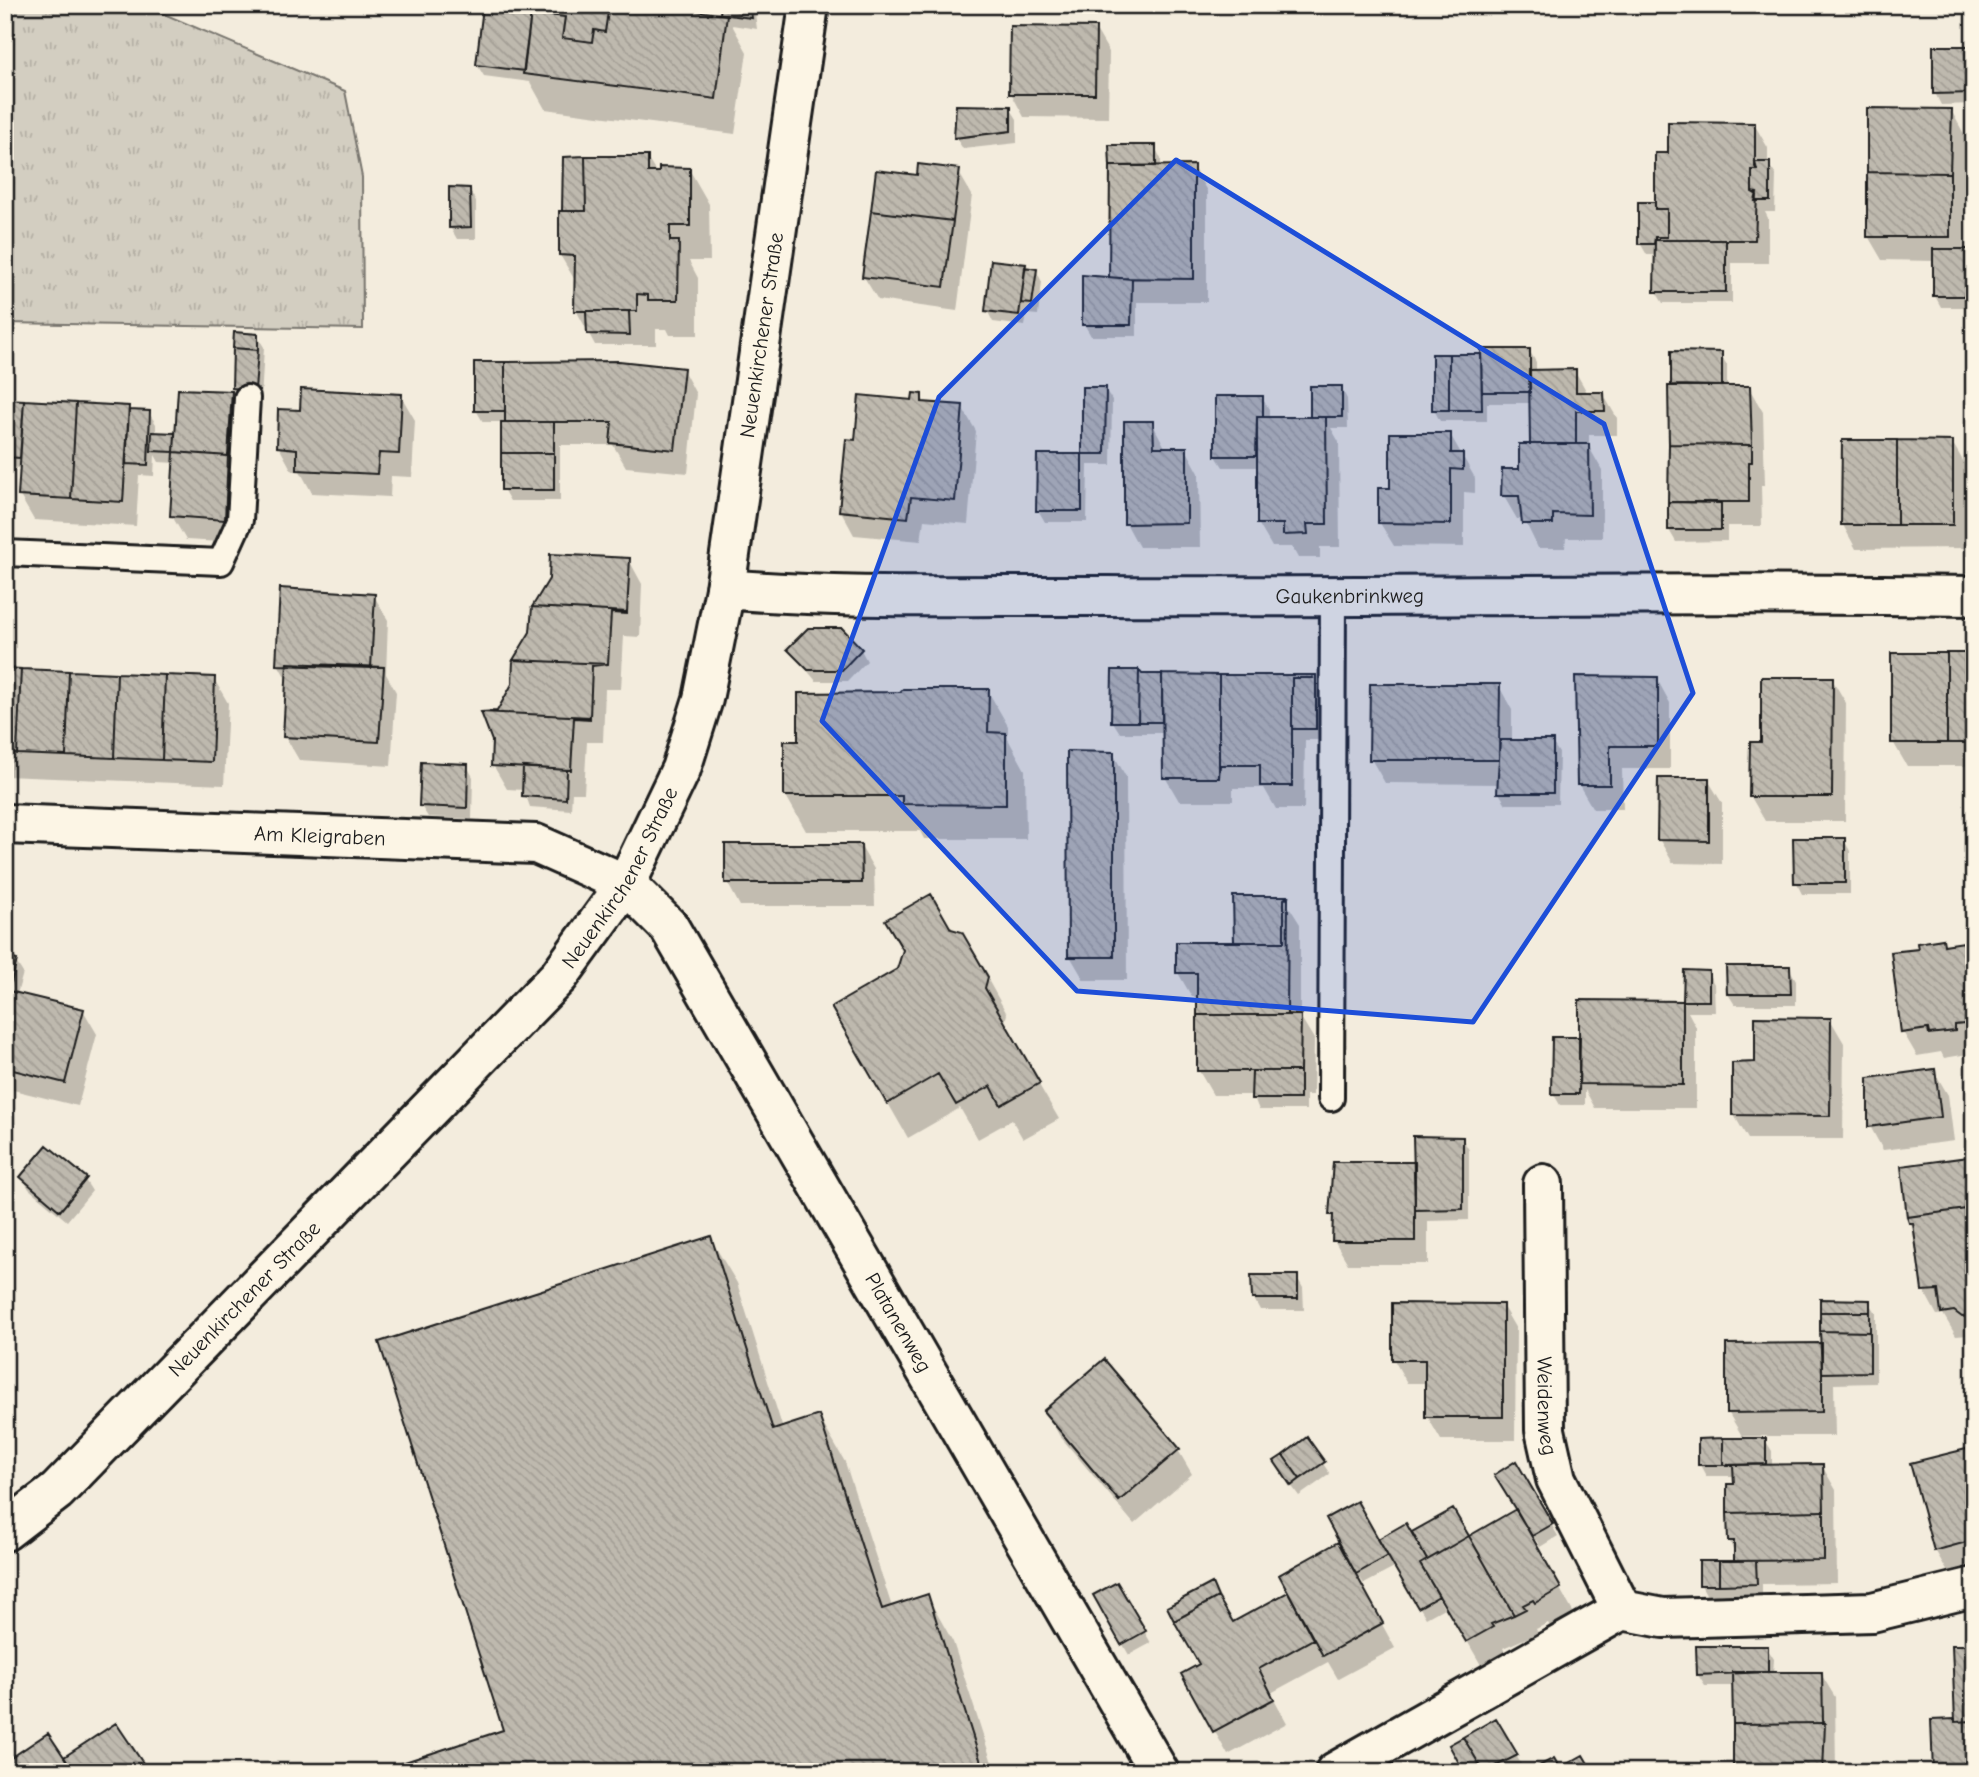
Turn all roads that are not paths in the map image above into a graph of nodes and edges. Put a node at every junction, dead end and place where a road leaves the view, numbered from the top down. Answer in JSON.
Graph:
{"nodes":[{"id":1,"x":808,"y":5,"type":"edge"},
{"id":2,"x":247,"y":398,"type":"dead end"},
{"id":3,"x":5,"y":553,"type":"edge"},
{"id":4,"x":725,"y":589,"type":"junction"},
{"id":5,"x":1333,"y":595,"type":"junction"},
{"id":6,"x":1974,"y":596,"type":"edge"},
{"id":7,"x":5,"y":824,"type":"edge"},
{"id":8,"x":626,"y":884,"type":"junction"},
{"id":9,"x":1331,"y":1098,"type":"dead end"},
{"id":10,"x":1543,"y":1184,"type":"dead end"},
{"id":11,"x":5,"y":1531,"type":"edge"},
{"id":12,"x":1974,"y":1587,"type":"edge"},
{"id":13,"x":1622,"y":1610,"type":"junction"},
{"id":14,"x":1159,"y":1772,"type":"edge"},
{"id":15,"x":1335,"y":1772,"type":"edge"}],
"edges":[{"from":1,"to":4,"type":"street","name":"Neuenkirchener Straße"},
{"from":2,"to":3,"type":"lane"},
{"from":4,"to":5,"type":"street","name":"Gaukenbrinkweg"},
{"from":4,"to":8,"type":"street","name":"Neuenkirchener Straße"},
{"from":5,"to":6,"type":"street","name":"Gaukenbrinkweg"},
{"from":5,"to":9,"type":"lane"},
{"from":7,"to":8,"type":"street","name":"Am Kleigraben"},
{"from":8,"to":11,"type":"street","name":"Neuenkirchener Straße"},
{"from":8,"to":14,"type":"street","name":"Platanenweg"},
{"from":10,"to":13,"type":"street","name":"Weidenweg"},
{"from":12,"to":13,"type":"street"},
{"from":13,"to":15,"type":"street"}]}
